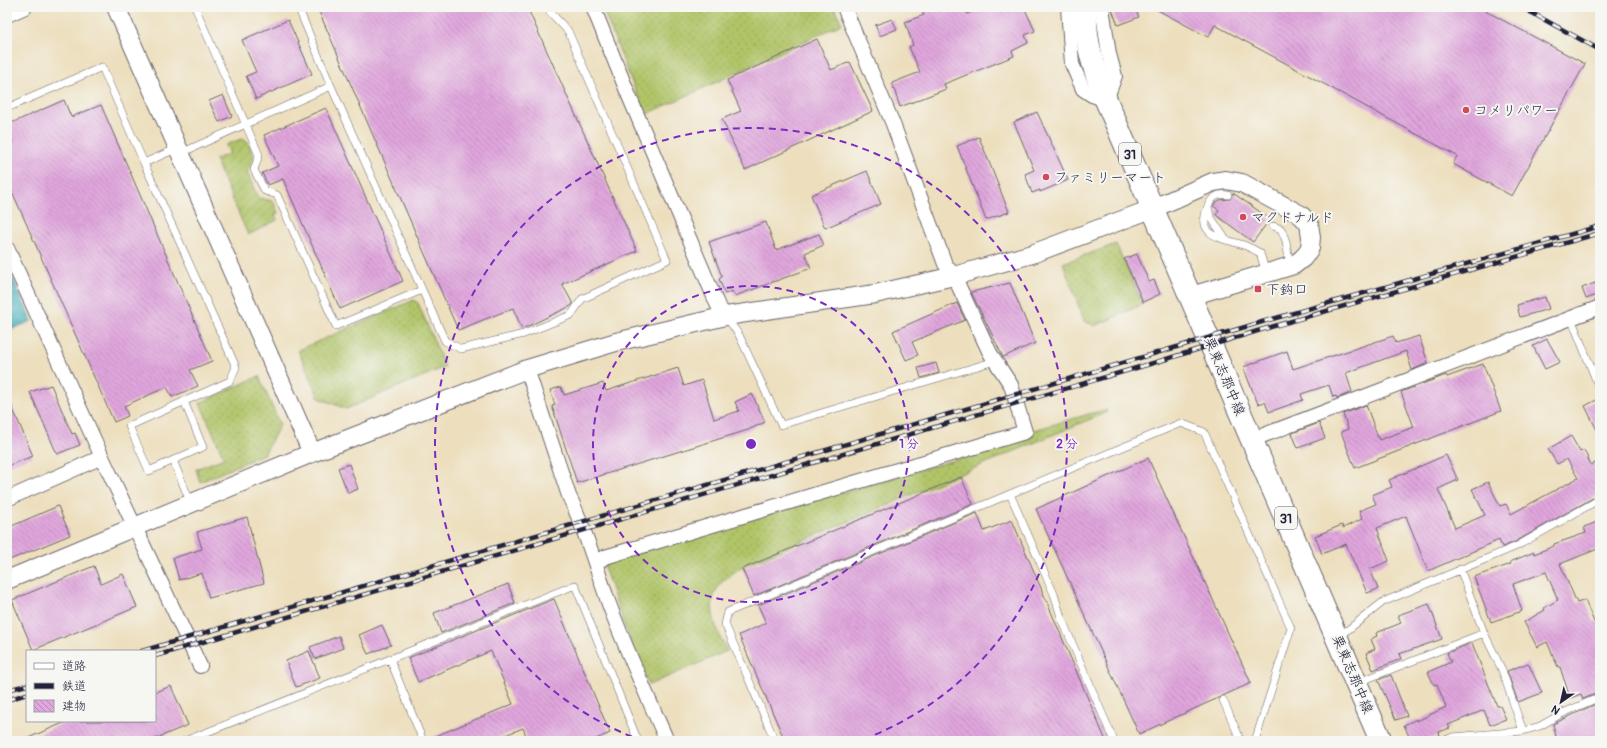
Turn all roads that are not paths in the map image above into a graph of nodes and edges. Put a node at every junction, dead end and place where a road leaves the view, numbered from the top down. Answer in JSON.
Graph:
{"nodes":[{"id":1,"x":25,"y":7,"type":"edge"},
{"id":2,"x":116,"y":7,"type":"edge"},
{"id":3,"x":195,"y":7,"type":"edge"},
{"id":4,"x":298,"y":7,"type":"edge"},
{"id":5,"x":547,"y":7,"type":"edge"},
{"id":6,"x":593,"y":7,"type":"edge"},
{"id":7,"x":844,"y":7,"type":"edge"},
{"id":8,"x":1068,"y":7,"type":"edge"},
{"id":9,"x":1086,"y":7,"type":"edge"},
{"id":10,"x":1102,"y":7,"type":"edge"},
{"id":11,"x":7,"y":15,"type":"edge"},
{"id":12,"x":331,"y":86,"type":"junction"},
{"id":13,"x":1106,"y":100,"type":"junction"},
{"id":14,"x":7,"y":108,"type":"edge"},
{"id":15,"x":246,"y":124,"type":"junction"},
{"id":16,"x":180,"y":151,"type":"junction"},
{"id":17,"x":144,"y":163,"type":"junction"},
{"id":18,"x":1228,"y":194,"type":"dead end"},
{"id":19,"x":1154,"y":208,"type":"junction"},
{"id":20,"x":1273,"y":226,"type":"dead end"},
{"id":21,"x":7,"y":248,"type":"edge"},
{"id":22,"x":1290,"y":266,"type":"junction"},
{"id":23,"x":1266,"y":273,"type":"junction"},
{"id":24,"x":954,"y":276,"type":"junction"},
{"id":25,"x":422,"y":290,"type":"junction"},
{"id":26,"x":1190,"y":296,"type":"junction"},
{"id":27,"x":1600,"y":307,"type":"edge"},
{"id":28,"x":726,"y":316,"type":"junction"},
{"id":29,"x":1571,"y":318,"type":"junction"},
{"id":30,"x":995,"y":361,"type":"junction"},
{"id":31,"x":527,"y":369,"type":"junction"},
{"id":32,"x":1600,"y":390,"type":"edge"},
{"id":33,"x":184,"y":402,"type":"junction"},
{"id":34,"x":1252,"y":440,"type":"junction"},
{"id":35,"x":312,"y":453,"type":"junction"},
{"id":36,"x":102,"y":457,"type":"junction"},
{"id":37,"x":173,"y":460,"type":"junction"},
{"id":38,"x":1010,"y":494,"type":"junction"},
{"id":39,"x":7,"y":498,"type":"edge"},
{"id":40,"x":1600,"y":500,"type":"edge"},
{"id":41,"x":191,"y":504,"type":"junction"},
{"id":42,"x":136,"y":527,"type":"junction"},
{"id":43,"x":596,"y":563,"type":"junction"},
{"id":44,"x":1460,"y":569,"type":"junction"},
{"id":45,"x":7,"y":580,"type":"edge"},
{"id":46,"x":1484,"y":633,"type":"junction"},
{"id":47,"x":1337,"y":636,"type":"junction"},
{"id":48,"x":390,"y":658,"type":"junction"},
{"id":49,"x":200,"y":666,"type":"dead end"},
{"id":50,"x":1357,"y":683,"type":"junction"},
{"id":51,"x":1600,"y":698,"type":"edge"},
{"id":52,"x":1223,"y":700,"type":"dead end"},
{"id":53,"x":1523,"y":731,"type":"junction"},
{"id":54,"x":204,"y":734,"type":"junction"},
{"id":55,"x":185,"y":741,"type":"edge"},
{"id":56,"x":207,"y":741,"type":"edge"},
{"id":57,"x":422,"y":741,"type":"edge"},
{"id":58,"x":638,"y":741,"type":"edge"},
{"id":59,"x":667,"y":741,"type":"edge"},
{"id":60,"x":775,"y":741,"type":"edge"},
{"id":61,"x":1114,"y":741,"type":"edge"},
{"id":62,"x":1241,"y":741,"type":"edge"},
{"id":63,"x":1255,"y":741,"type":"edge"},
{"id":64,"x":1381,"y":741,"type":"edge"},
{"id":65,"x":1443,"y":741,"type":"edge"}],
"edges":[{"from":1,"to":11,"type":"street"},
{"from":2,"to":16,"type":"street"},
{"from":3,"to":15,"type":"lane"},
{"from":4,"to":12,"type":"lane"},
{"from":5,"to":25,"type":"lane"},
{"from":6,"to":28,"type":"street"},
{"from":7,"to":24,"type":"street"},
{"from":8,"to":13,"type":"street"},
{"from":9,"to":13,"type":"main road","name":"栗東志那中線","number":"31"},
{"from":10,"to":13,"type":"street"},
{"from":12,"to":15,"type":"lane"},
{"from":12,"to":25,"type":"lane"},
{"from":13,"to":19,"type":"main road","name":"栗東志那中線","number":"31"},
{"from":14,"to":17,"type":"lane"},
{"from":15,"to":16,"type":"lane"},
{"from":15,"to":25,"type":"lane"},
{"from":16,"to":17,"type":"lane"},
{"from":16,"to":35,"type":"street"},
{"from":17,"to":33,"type":"lane"},
{"from":18,"to":23,"type":"lane"},
{"from":19,"to":22,"type":"street"},
{"from":19,"to":24,"type":"street"},
{"from":19,"to":26,"type":"main road","name":"栗東志那中線","number":"31"},
{"from":20,"to":22,"type":"lane"},
{"from":21,"to":36,"type":"street"},
{"from":22,"to":23,"type":"street"},
{"from":23,"to":26,"type":"street"},
{"from":24,"to":28,"type":"street"},
{"from":24,"to":30,"type":"street"},
{"from":26,"to":34,"type":"main road","name":"栗東志那中線","number":"31"},
{"from":27,"to":29,"type":"street"},
{"from":28,"to":30,"type":"lane"},
{"from":28,"to":31,"type":"street"},
{"from":29,"to":32,"type":"lane"},
{"from":29,"to":34,"type":"street"},
{"from":30,"to":43,"type":"street"},
{"from":31,"to":35,"type":"street"},
{"from":31,"to":43,"type":"street"},
{"from":33,"to":37,"type":"lane"},
{"from":33,"to":37,"type":"lane"},
{"from":34,"to":47,"type":"main road","name":"栗東志那中線","number":"31"},
{"from":35,"to":41,"type":"street"},
{"from":36,"to":39,"type":"street"},
{"from":36,"to":42,"type":"street"},
{"from":37,"to":41,"type":"lane"},
{"from":38,"to":60,"type":"lane"},
{"from":38,"to":61,"type":"lane"},
{"from":38,"to":63,"type":"lane"},
{"from":40,"to":44,"type":"lane"},
{"from":41,"to":42,"type":"street"},
{"from":42,"to":45,"type":"street"},
{"from":42,"to":49,"type":"street"},
{"from":43,"to":59,"type":"street"},
{"from":44,"to":46,"type":"lane"},
{"from":44,"to":47,"type":"lane"},
{"from":46,"to":50,"type":"lane"},
{"from":46,"to":53,"type":"lane"},
{"from":47,"to":50,"type":"main road","name":"栗東志那中線","number":"31"},
{"from":48,"to":54,"type":"lane"},
{"from":48,"to":57,"type":"lane"},
{"from":48,"to":58,"type":"lane"},
{"from":50,"to":64,"type":"main road","name":"栗東志那中線","number":"31"},
{"from":51,"to":53,"type":"lane"},
{"from":52,"to":62,"type":"lane"},
{"from":53,"to":65,"type":"lane"},
{"from":54,"to":55,"type":"lane"},
{"from":54,"to":56,"type":"lane"}]}
